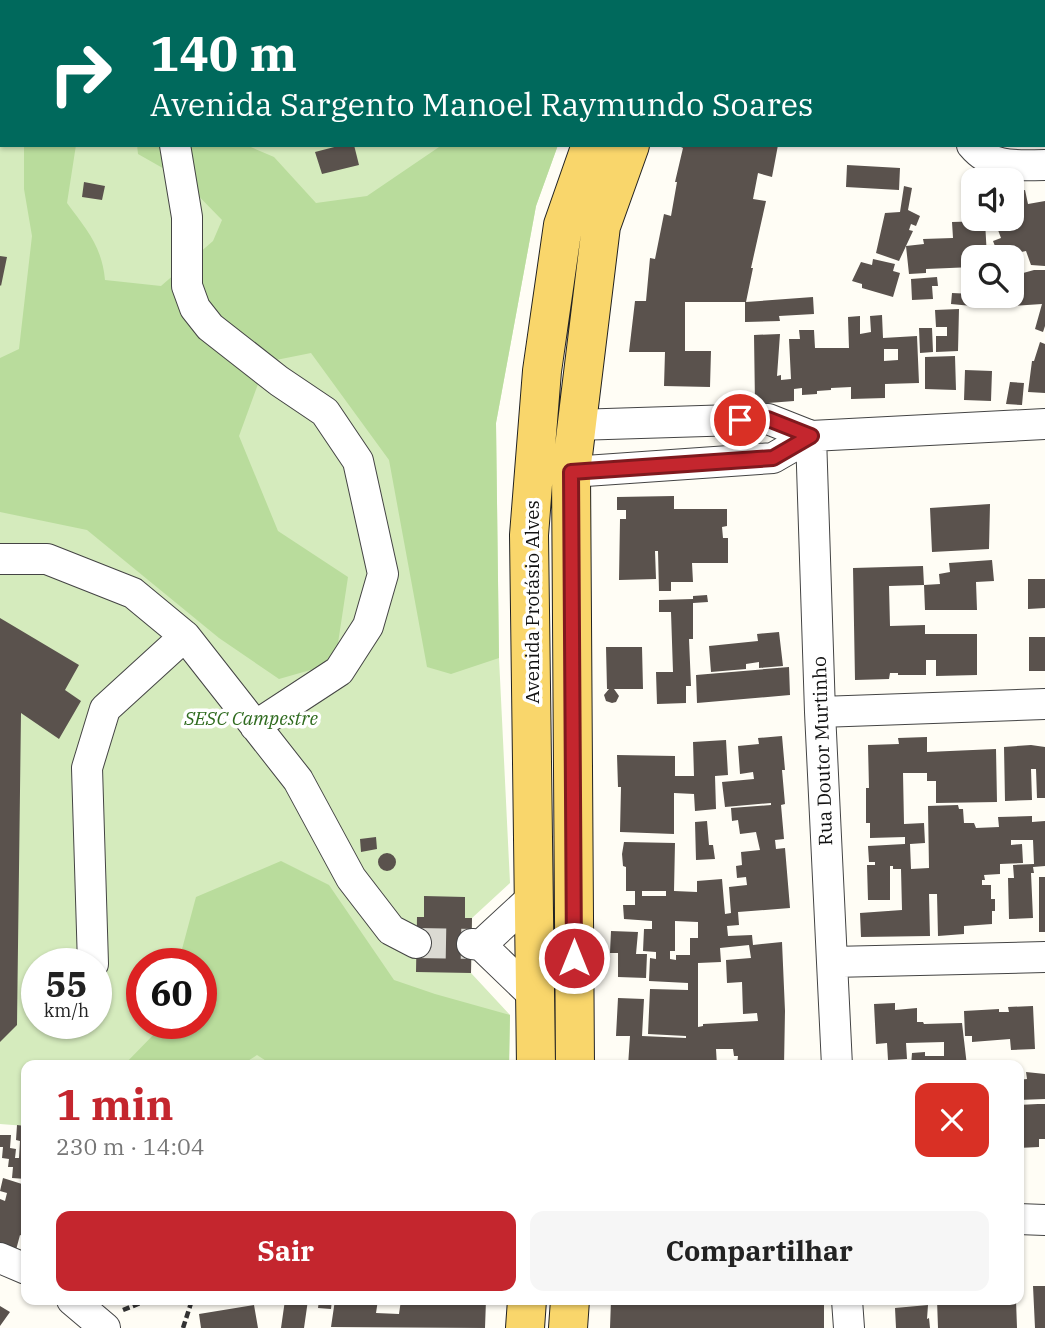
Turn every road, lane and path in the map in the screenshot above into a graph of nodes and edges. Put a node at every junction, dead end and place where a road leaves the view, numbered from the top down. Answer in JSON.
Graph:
{"nodes":[{"id":1,"x":175,"y":147,"type":"edge"},
{"id":2,"x":591,"y":147,"type":"edge"},
{"id":3,"x":629,"y":147,"type":"edge"},
{"id":4,"x":974,"y":147,"type":"edge"},
{"id":5,"x":1045,"y":165,"type":"edge"},
{"id":6,"x":1045,"y":424,"type":"edge"},
{"id":7,"x":575,"y":425,"type":"junction"},
{"id":8,"x":811,"y":436,"type":"junction"},
{"id":9,"x":571,"y":472,"type":"junction"},
{"id":10,"x":530,"y":535,"type":"junction"},
{"id":11,"x":0,"y":559,"type":"edge"},
{"id":12,"x":185,"y":636,"type":"junction"},
{"id":13,"x":1045,"y":704,"type":"edge"},
{"id":14,"x":820,"y":712,"type":"junction"},
{"id":15,"x":255,"y":726,"type":"junction"},
{"id":16,"x":533,"y":897,"type":"junction"},
{"id":17,"x":416,"y":943,"type":"tunnel mouth"},
{"id":18,"x":93,"y":948,"type":"edge"},
{"id":19,"x":1045,"y":957,"type":"edge"},
{"id":20,"x":832,"y":962,"type":"junction"},
{"id":21,"x":534,"y":996,"type":"junction"},
{"id":22,"x":536,"y":1060,"type":"edge"},
{"id":23,"x":575,"y":1060,"type":"edge"},
{"id":24,"x":837,"y":1060,"type":"edge"},
{"id":25,"x":1024,"y":1219,"type":"edge"},
{"id":26,"x":1045,"y":1220,"type":"edge"},
{"id":27,"x":0,"y":1258,"type":"edge"},
{"id":28,"x":21,"y":1267,"type":"edge"},
{"id":29,"x":78,"y":1305,"type":"edge"},
{"id":30,"x":190,"y":1305,"type":"edge"},
{"id":31,"x":527,"y":1305,"type":"edge"},
{"id":32,"x":570,"y":1305,"type":"edge"},
{"id":33,"x":847,"y":1305,"type":"edge"},
{"id":34,"x":101,"y":1324,"type":"edge"},
{"id":35,"x":183,"y":1328,"type":"edge"},
{"id":36,"x":525,"y":1328,"type":"edge"},
{"id":37,"x":568,"y":1328,"type":"edge"},
{"id":38,"x":849,"y":1328,"type":"edge"}],
"edges":[{"from":1,"to":15,"type":"street"},
{"from":2,"to":10,"type":"main road","name":"Avenida Protásio Alves"},
{"from":3,"to":7,"type":"main road","name":"Avenida Protásio Alves"},
{"from":4,"to":5,"type":"street"},
{"from":6,"to":8,"type":"street"},
{"from":7,"to":8,"type":"street"},
{"from":7,"to":9,"type":"main road","name":"Avenida Protásio Alves"},
{"from":7,"to":10,"type":"main road"},
{"from":8,"to":9,"type":"street"},
{"from":8,"to":14,"type":"street","name":"Rua Doutor Murtinho"},
{"from":9,"to":23,"type":"main road","name":"Avenida Protásio Alves"},
{"from":10,"to":16,"type":"main road","name":"Avenida Protásio Alves"},
{"from":11,"to":12,"type":"street"},
{"from":12,"to":15,"type":"street"},
{"from":12,"to":18,"type":"street"},
{"from":13,"to":14,"type":"street"},
{"from":14,"to":20,"type":"street","name":"Rua Doutor Murtinho"},
{"from":15,"to":17,"type":"street"},
{"from":16,"to":21,"type":"main road","name":"Avenida Protásio Alves"},
{"from":16,"to":21,"type":"street"},
{"from":19,"to":20,"type":"street"},
{"from":20,"to":24,"type":"street","name":"Rua Doutor Murtinho"},
{"from":21,"to":22,"type":"main road","name":"Avenida Protásio Alves"},
{"from":25,"to":26,"type":"street"},
{"from":27,"to":28,"type":"street"},
{"from":29,"to":34,"type":"street"},
{"from":30,"to":35,"type":"path"},
{"from":31,"to":36,"type":"main road"},
{"from":32,"to":37,"type":"main road"},
{"from":33,"to":38,"type":"street"}]}
